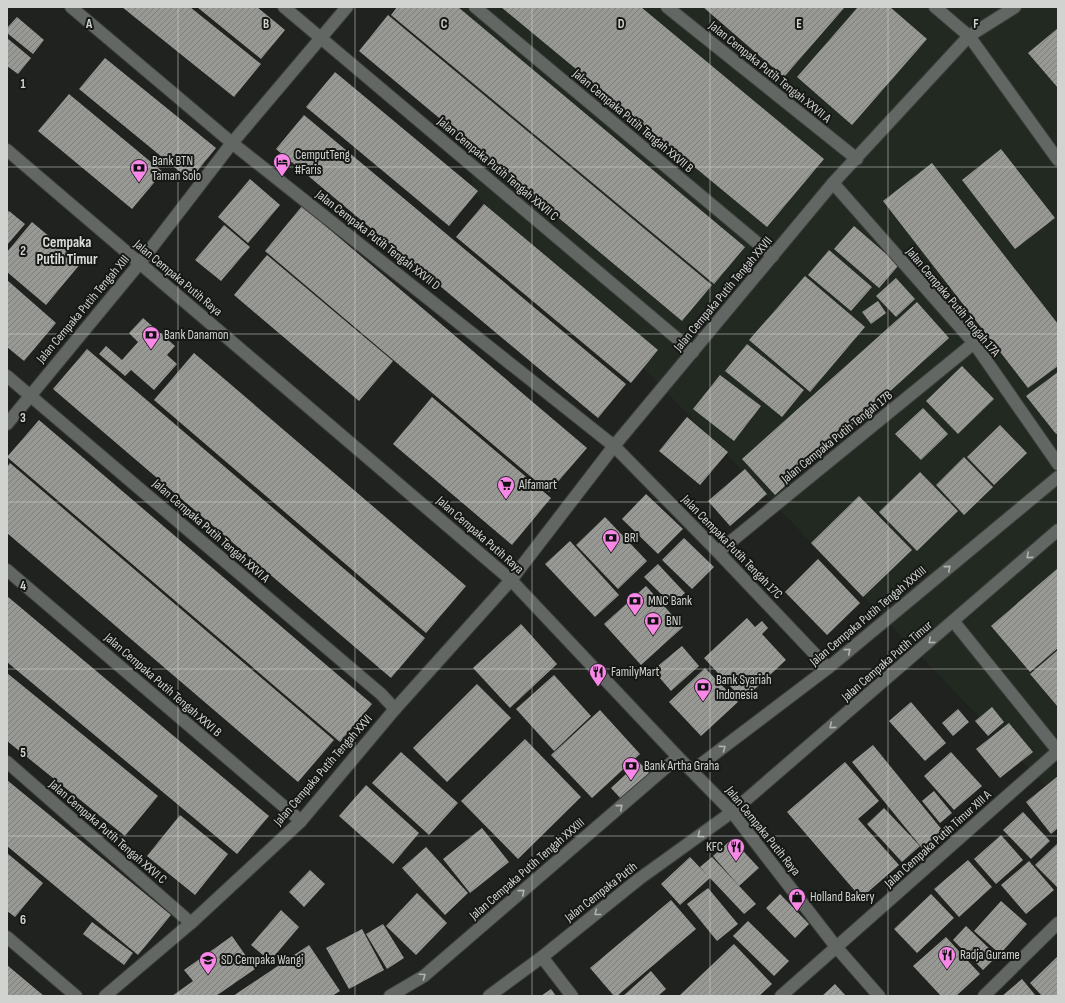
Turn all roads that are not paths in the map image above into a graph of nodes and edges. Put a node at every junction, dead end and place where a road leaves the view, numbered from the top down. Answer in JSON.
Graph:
{"nodes":[{"id":1,"x":71,"y":7,"type":"edge"},
{"id":2,"x":284,"y":7,"type":"edge"},
{"id":3,"x":347,"y":7,"type":"edge"},
{"id":4,"x":475,"y":7,"type":"edge"},
{"id":5,"x":667,"y":7,"type":"edge"},
{"id":6,"x":934,"y":7,"type":"edge"},
{"id":7,"x":1015,"y":7,"type":"edge"},
{"id":8,"x":969,"y":36,"type":"junction"},
{"id":9,"x":321,"y":38,"type":"junction"},
{"id":10,"x":232,"y":143,"type":"junction"},
{"id":11,"x":7,"y":150,"type":"edge"},
{"id":12,"x":857,"y":160,"type":"junction"},
{"id":13,"x":1058,"y":160,"type":"edge"},
{"id":14,"x":834,"y":184,"type":"junction"},
{"id":15,"x":773,"y":256,"type":"junction"},
{"id":16,"x":139,"y":264,"type":"junction"},
{"id":17,"x":974,"y":343,"type":"junction"},
{"id":18,"x":693,"y":352,"type":"junction"},
{"id":19,"x":7,"y":376,"type":"edge"},
{"id":20,"x":30,"y":395,"type":"junction"},
{"id":21,"x":7,"y":424,"type":"edge"},
{"id":22,"x":614,"y":446,"type":"junction"},
{"id":23,"x":1058,"y":464,"type":"edge"},
{"id":24,"x":1058,"y":477,"type":"edge"},
{"id":25,"x":1058,"y":530,"type":"edge"},
{"id":26,"x":718,"y":552,"type":"junction"},
{"id":27,"x":7,"y":570,"type":"edge"},
{"id":28,"x":511,"y":580,"type":"junction"},
{"id":29,"x":954,"y":622,"type":"junction"},
{"id":30,"x":828,"y":668,"type":"junction"},
{"id":31,"x":395,"y":709,"type":"junction"},
{"id":32,"x":1058,"y":751,"type":"edge"},
{"id":33,"x":678,"y":757,"type":"junction"},
{"id":34,"x":7,"y":762,"type":"edge"},
{"id":35,"x":694,"y":774,"type":"junction"},
{"id":36,"x":729,"y":809,"type":"junction"},
{"id":37,"x":301,"y":821,"type":"junction"},
{"id":38,"x":191,"y":923,"type":"junction"},
{"id":39,"x":1058,"y":923,"type":"edge"},
{"id":40,"x":7,"y":937,"type":"edge"},
{"id":41,"x":837,"y":948,"type":"junction"},
{"id":42,"x":542,"y":957,"type":"junction"},
{"id":43,"x":76,"y":996,"type":"edge"},
{"id":44,"x":106,"y":996,"type":"edge"},
{"id":45,"x":390,"y":996,"type":"edge"},
{"id":46,"x":489,"y":996,"type":"edge"},
{"id":47,"x":572,"y":996,"type":"edge"},
{"id":48,"x":781,"y":996,"type":"edge"},
{"id":49,"x":879,"y":996,"type":"edge"},
{"id":50,"x":984,"y":996,"type":"edge"}],
"edges":[{"from":1,"to":10,"type":"street","name":"Jalan Cempaka Putih Tengah XXVII D"},
{"from":2,"to":9,"type":"street","name":"Jalan Cempaka Putih Tengah XXVII C"},
{"from":3,"to":9,"type":"street","name":"Jalan Cempaka Putih Tengah XIII"},
{"from":4,"to":15,"type":"street","name":"Jalan Cempaka Putih Tengah XXVII B"},
{"from":5,"to":12,"type":"street","name":"Jalan Cempaka Putih Tengah XXVII A"},
{"from":6,"to":8,"type":"street"},
{"from":7,"to":8,"type":"street","name":"Jalan Cempaka Putih Tengah XXVII"},
{"from":8,"to":12,"type":"street","name":"Jalan Cempaka Putih Tengah XXVII"},
{"from":8,"to":13,"type":"street"},
{"from":9,"to":10,"type":"street","name":"Jalan Cempaka Putih Tengah XIII"},
{"from":9,"to":18,"type":"street","name":"Jalan Cempaka Putih Tengah XXVII C"},
{"from":10,"to":16,"type":"street","name":"Jalan Cempaka Putih Tengah XIII"},
{"from":10,"to":22,"type":"street","name":"Jalan Cempaka Putih Tengah XXVII D"},
{"from":11,"to":16,"type":"street","name":"Jalan Cempaka Putih Raya"},
{"from":12,"to":14,"type":"street","name":"Jalan Cempaka Putih Tengah XXVII"},
{"from":14,"to":15,"type":"street","name":"Jalan Cempaka Putih Tengah XXVII"},
{"from":14,"to":17,"type":"street","name":"Jalan Cempaka Putih Tengah 17A"},
{"from":15,"to":18,"type":"street","name":"Jalan Cempaka Putih Tengah XXVII"},
{"from":16,"to":20,"type":"street","name":"Jalan Cempaka Putih Tengah XIII"},
{"from":16,"to":28,"type":"street","name":"Jalan Cempaka Putih Raya"},
{"from":17,"to":23,"type":"street","name":"Jalan Cempaka Putih Tengah 17A"},
{"from":17,"to":26,"type":"street","name":"Jalan Cempaka Putih Tengah 17B"},
{"from":18,"to":22,"type":"street","name":"Jalan Cempaka Putih Tengah XXVII"},
{"from":19,"to":20,"type":"street","name":"Jalan Cempaka Putih Tengah XXVI A"},
{"from":20,"to":21,"type":"street","name":"Jalan Cempaka Putih Tengah XIII"},
{"from":20,"to":31,"type":"street","name":"Jalan Cempaka Putih Tengah XXVI A"},
{"from":22,"to":26,"type":"street","name":"Jalan Cempaka Putih Tengah 17C"},
{"from":22,"to":28,"type":"street","name":"Jalan Cempaka Putih Tengah XXVII"},
{"from":30,"to":24,"type":"street","name":"Jalan Cempaka Putih Tengah XXXIII","one_way":true},
{"from":25,"to":29,"type":"street","name":"Jalan Cempaka Putih Timur","one_way":true},
{"from":26,"to":30,"type":"street","name":"Jalan Cempaka Putih Tengah 17C"},
{"from":27,"to":37,"type":"street","name":"Jalan Cempaka Putih Tengah XXVI B"},
{"from":28,"to":31,"type":"street","name":"Jalan Cempaka Putih Tengah XXVI"},
{"from":28,"to":33,"type":"street","name":"Jalan Cempaka Putih Raya"},
{"from":29,"to":32,"type":"street"},
{"from":29,"to":36,"type":"street","name":"Jalan Cempaka Putih Timur","one_way":true},
{"from":35,"to":30,"type":"street","name":"Jalan Cempaka Putih Tengah XXXIII","one_way":true},
{"from":31,"to":37,"type":"street","name":"Jalan Cempaka Putih Tengah XXVI"},
{"from":32,"to":41,"type":"street","name":"Jalan Cempaka Putih Timur XIII A"},
{"from":33,"to":35,"type":"street","name":"Jalan Cempaka Putih Raya"},
{"from":45,"to":33,"type":"street","name":"Jalan Cempaka Putih Tengah XXXIII","one_way":true},
{"from":34,"to":38,"type":"street","name":"Jalan Cempaka Putih Tengah XXVI C"},
{"from":35,"to":36,"type":"street","name":"Jalan Cempaka Putih Raya"},
{"from":36,"to":41,"type":"street","name":"Jalan Cempaka Putih Raya"},
{"from":36,"to":42,"type":"street","name":"Jalan Cempaka Putih","one_way":true},
{"from":37,"to":38,"type":"street","name":"Jalan Cempaka Putih Tengah XXVI"},
{"from":38,"to":44,"type":"street","name":"Jalan Cempaka Putih Tengah XXVI"},
{"from":39,"to":50,"type":"street"},
{"from":40,"to":43,"type":"street"},
{"from":41,"to":48,"type":"street","name":"Jalan Cempaka Putih Timur XIII A"},
{"from":41,"to":49,"type":"street","name":"Jalan Cempaka Putih Raya"},
{"from":42,"to":46,"type":"street","name":"Jalan Cempaka Putih"},
{"from":42,"to":47,"type":"street"}]}
